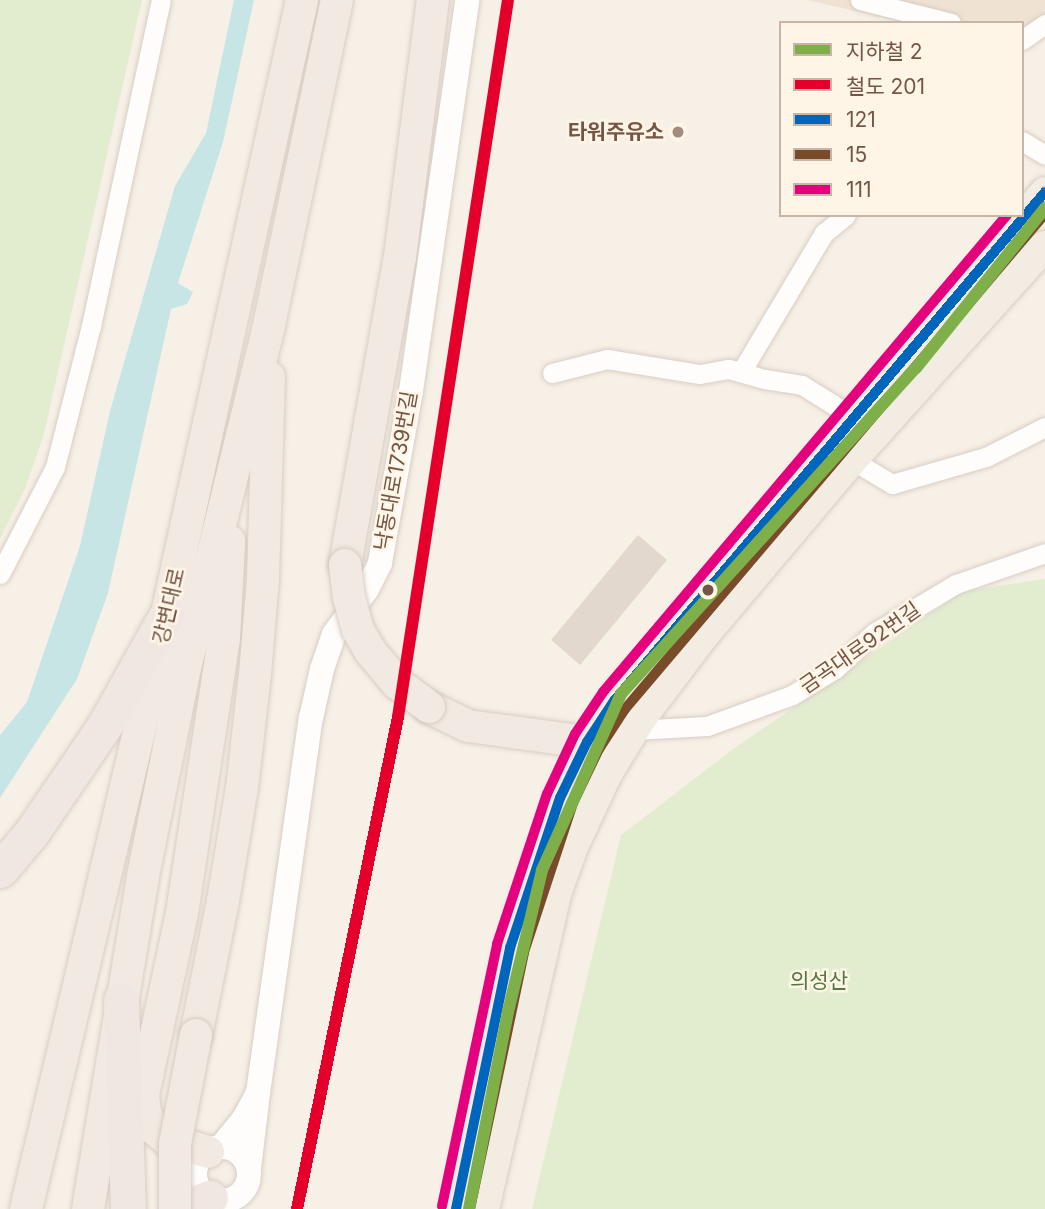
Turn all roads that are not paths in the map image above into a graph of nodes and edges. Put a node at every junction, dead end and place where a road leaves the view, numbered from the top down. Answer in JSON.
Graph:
{"nodes":[{"id":1,"x":161,"y":0,"type":"edge"},
{"id":2,"x":302,"y":0,"type":"edge"},
{"id":3,"x":337,"y":0,"type":"edge"},
{"id":4,"x":433,"y":0,"type":"edge"},
{"id":5,"x":467,"y":0,"type":"edge"},
{"id":6,"x":860,"y":0,"type":"edge"},
{"id":7,"x":943,"y":21,"type":"edge"},
{"id":8,"x":1045,"y":24,"type":"edge"},
{"id":9,"x":1024,"y":39,"type":"edge"},
{"id":10,"x":1024,"y":142,"type":"edge"},
{"id":11,"x":1045,"y":155,"type":"edge"},
{"id":12,"x":1039,"y":213,"type":"edge"},
{"id":13,"x":844,"y":217,"type":"edge"},
{"id":14,"x":1045,"y":246,"type":"edge"},
{"id":15,"x":268,"y":330,"type":"junction"},
{"id":16,"x":741,"y":372,"type":"junction"},
{"id":17,"x":552,"y":373,"type":"dead end"},
{"id":18,"x":853,"y":417,"type":"junction"},
{"id":19,"x":1045,"y":427,"type":"edge"},
{"id":20,"x":852,"y":460,"type":"junction"},
{"id":21,"x":227,"y":494,"type":"junction"},
{"id":22,"x":1045,"y":553,"type":"edge"},
{"id":23,"x":0,"y":574,"type":"edge"},
{"id":24,"x":167,"y":614,"type":"junction"},
{"id":25,"x":635,"y":730,"type":"junction"},
{"id":26,"x":587,"y":742,"type":"junction"},
{"id":27,"x":0,"y":870,"type":"edge"},
{"id":28,"x":121,"y":1000,"type":"junction"},
{"id":29,"x":258,"y":1093,"type":"junction"},
{"id":30,"x":214,"y":1149,"type":"junction"},
{"id":31,"x":216,"y":1199,"type":"edge"},
{"id":32,"x":26,"y":1209,"type":"edge"},
{"id":33,"x":88,"y":1209,"type":"edge"},
{"id":34,"x":128,"y":1209,"type":"edge"},
{"id":35,"x":456,"y":1209,"type":"edge"},
{"id":36,"x":484,"y":1209,"type":"edge"}],
"edges":[{"from":1,"to":23,"type":"street"},
{"from":2,"to":24,"type":"highway","name":"강변대로"},
{"from":3,"to":15,"type":"highway","name":"강변대로"},
{"from":4,"to":26,"type":"highway","bridge":true},
{"from":5,"to":29,"type":"street","name":"낙동대로1739번길"},
{"from":6,"to":7,"type":"street"},
{"from":8,"to":9,"type":"street"},
{"from":10,"to":11,"type":"street"},
{"from":12,"to":18,"type":"main road"},
{"from":13,"to":16,"type":"street"},
{"from":14,"to":20,"type":"main road"},
{"from":15,"to":21,"type":"highway","name":"강변대로"},
{"from":15,"to":31,"type":"highway","bridge":true},
{"from":16,"to":17,"type":"street"},
{"from":16,"to":18,"type":"street"},
{"from":18,"to":26,"type":"main road"},
{"from":19,"to":20,"type":"street"},
{"from":20,"to":25,"type":"main road"},
{"from":21,"to":28,"type":"highway","name":"강변대로"},
{"from":21,"to":30,"type":"highway"},
{"from":22,"to":25,"type":"street","name":"금곡대로92번길"},
{"from":24,"to":27,"type":"highway"},
{"from":24,"to":32,"type":"highway","name":"강변대로"},
{"from":25,"to":26,"type":"street","name":"금곡대로92번길"},
{"from":25,"to":36,"type":"main road"},
{"from":26,"to":35,"type":"main road"},
{"from":28,"to":33,"type":"highway","name":"강변대로"},
{"from":28,"to":34,"type":"highway"},
{"from":29,"to":30,"type":"street"},
{"from":29,"to":31,"type":"street","name":"낙동대로1739번길"},
{"from":30,"to":31,"type":"street"},
{"from":30,"to":31,"type":"street"}]}
